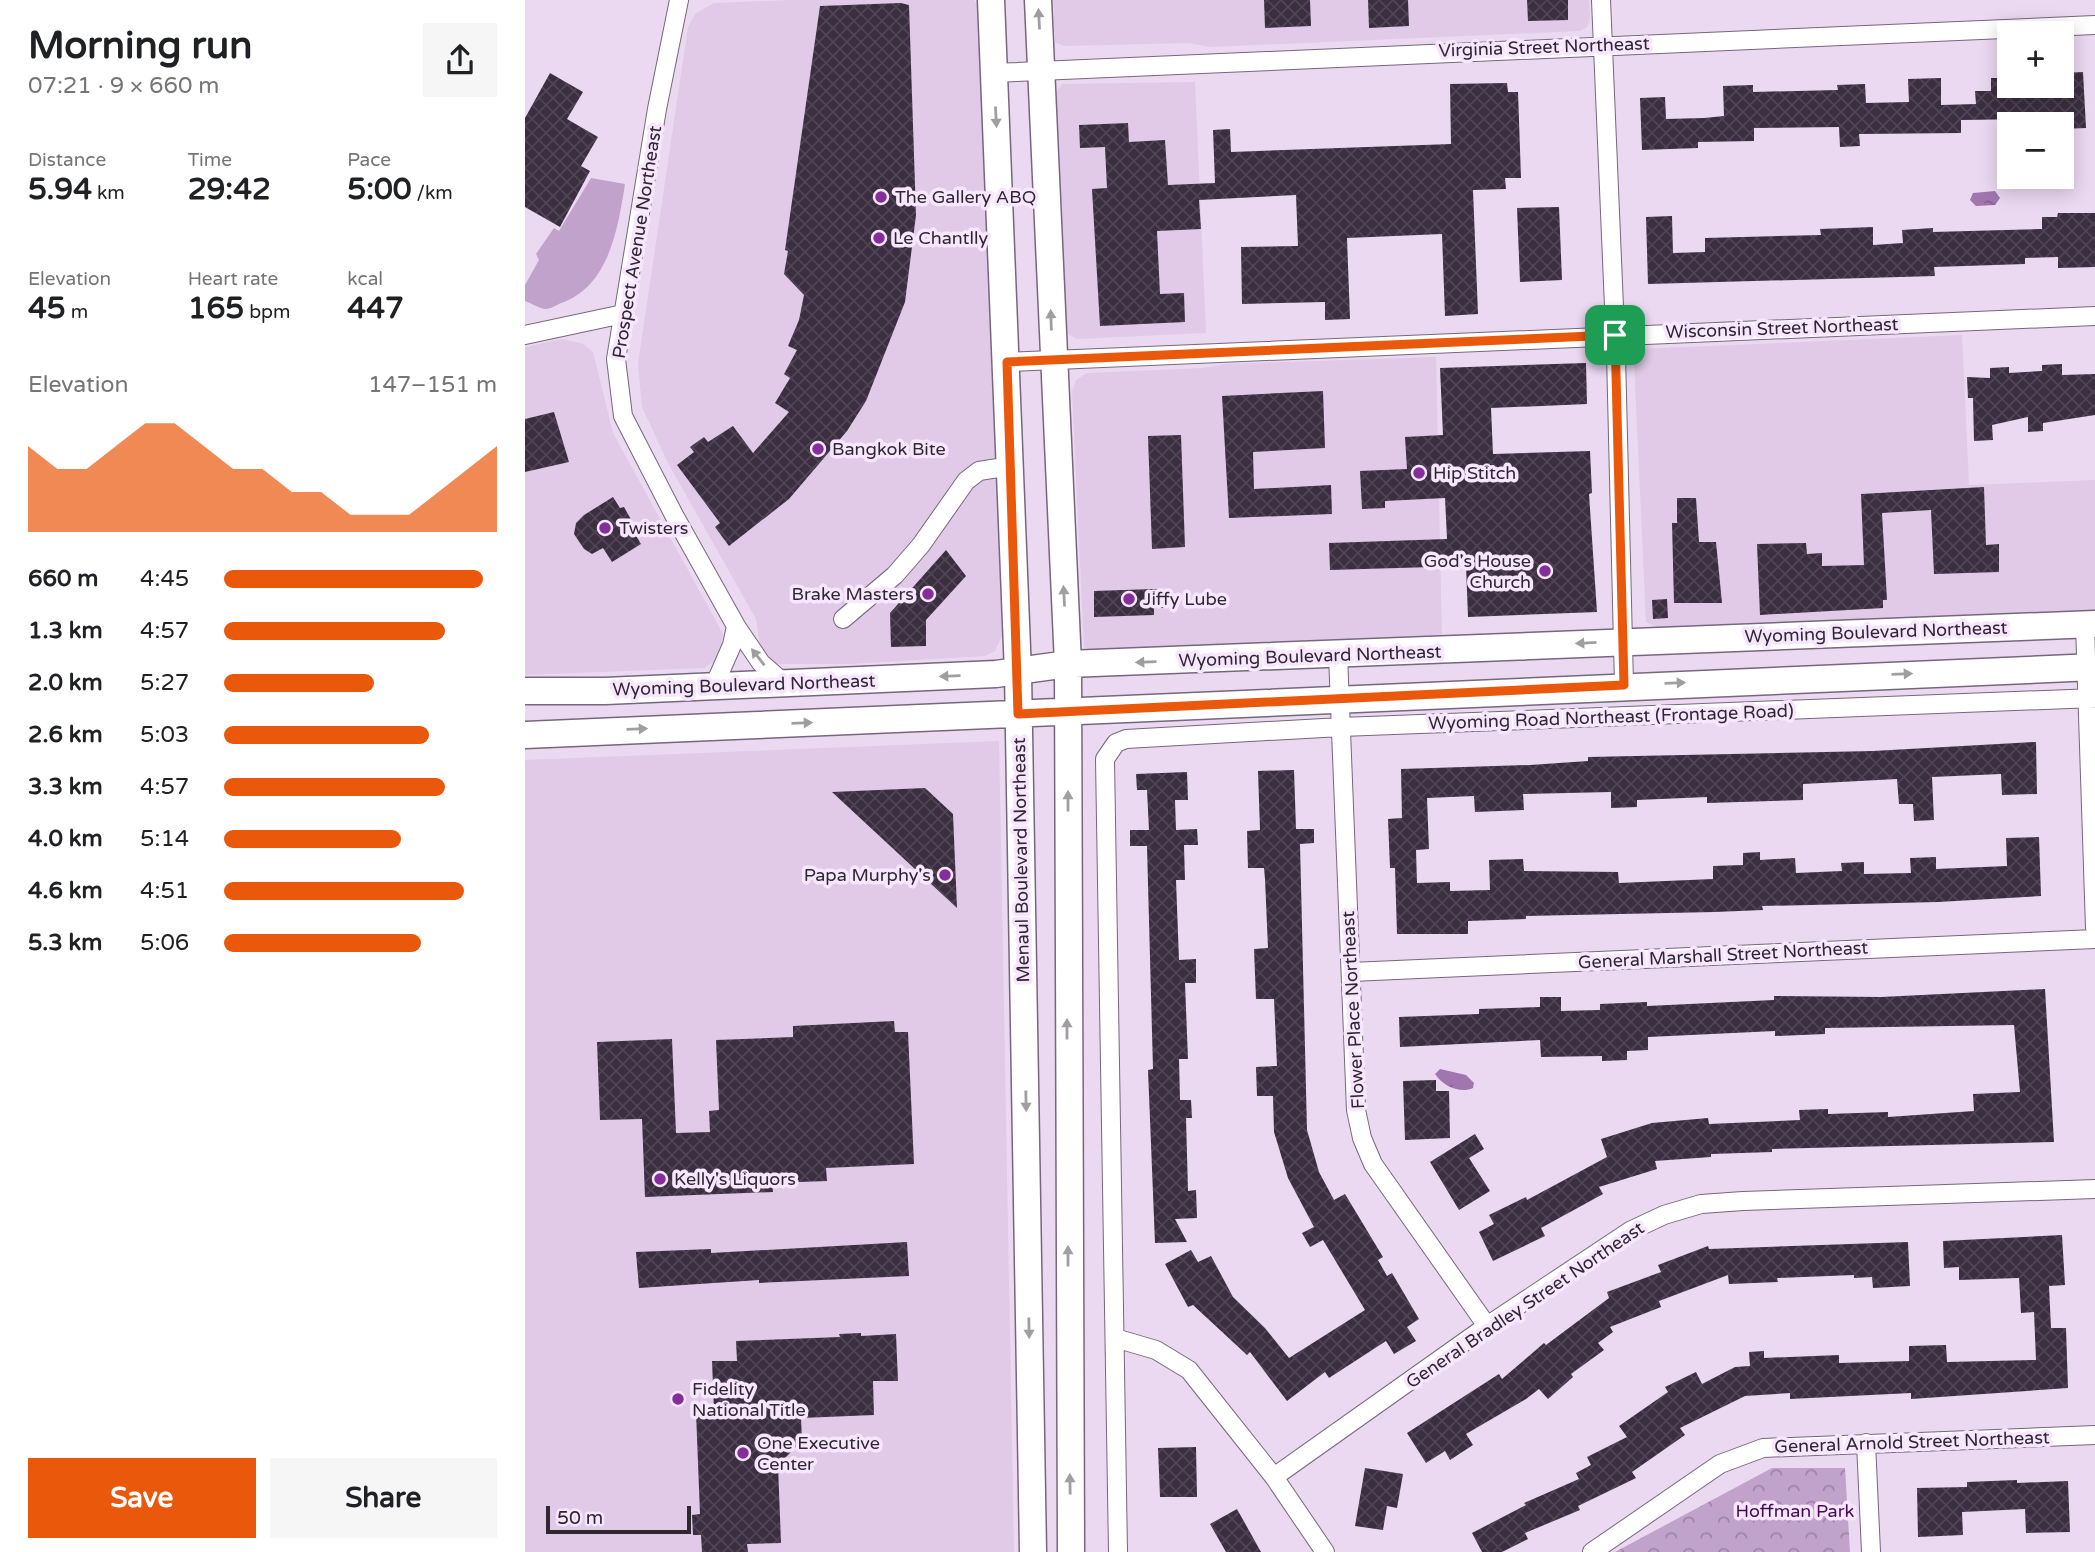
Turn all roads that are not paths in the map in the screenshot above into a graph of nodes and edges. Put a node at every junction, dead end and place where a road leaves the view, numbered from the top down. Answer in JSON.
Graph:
{"nodes":[{"id":1,"x":679,"y":0,"type":"edge"},
{"id":2,"x":991,"y":0,"type":"edge"},
{"id":3,"x":1038,"y":0,"type":"edge"},
{"id":4,"x":1601,"y":0,"type":"edge"},
{"id":5,"x":2095,"y":25,"type":"edge"},
{"id":6,"x":1602,"y":44,"type":"junction"},
{"id":7,"x":1041,"y":69,"type":"junction"},
{"id":8,"x":994,"y":73,"type":"junction"},
{"id":9,"x":623,"y":314,"type":"junction"},
{"id":10,"x":2095,"y":316,"type":"edge"},
{"id":11,"x":525,"y":335,"type":"edge"},
{"id":12,"x":1615,"y":335,"type":"junction"},
{"id":13,"x":1052,"y":358,"type":"junction"},
{"id":14,"x":1007,"y":362,"type":"junction"},
{"id":15,"x":1011,"y":466,"type":"junction"},
{"id":16,"x":843,"y":619,"type":"dead end"},
{"id":17,"x":2090,"y":624,"type":"edge"},
{"id":18,"x":736,"y":626,"type":"junction"},
{"id":19,"x":1624,"y":641,"type":"junction"},
{"id":20,"x":1338,"y":656,"type":"junction"},
{"id":21,"x":1067,"y":664,"type":"junction"},
{"id":22,"x":2090,"y":667,"type":"edge"},
{"id":23,"x":1019,"y":673,"type":"junction"},
{"id":24,"x":784,"y":683,"type":"junction"},
{"id":25,"x":1624,"y":685,"type":"junction"},
{"id":26,"x":714,"y":686,"type":"junction"},
{"id":27,"x":525,"y":691,"type":"edge"},
{"id":28,"x":2091,"y":698,"type":"edge"},
{"id":29,"x":1068,"y":713,"type":"junction"},
{"id":30,"x":1018,"y":714,"type":"junction"},
{"id":31,"x":1340,"y":714,"type":"junction"},
{"id":32,"x":525,"y":735,"type":"edge"},
{"id":33,"x":2095,"y":928,"type":"edge"},
{"id":34,"x":2095,"y":939,"type":"edge"},
{"id":35,"x":1351,"y":972,"type":"junction"},
{"id":36,"x":2095,"y":1189,"type":"edge"},
{"id":37,"x":1487,"y":1326,"type":"junction"},
{"id":38,"x":1115,"y":1338,"type":"junction"},
{"id":39,"x":2095,"y":1435,"type":"edge"},
{"id":40,"x":1866,"y":1443,"type":"junction"},
{"id":41,"x":1274,"y":1477,"type":"junction"},
{"id":42,"x":1033,"y":1552,"type":"edge"},
{"id":43,"x":1071,"y":1552,"type":"edge"},
{"id":44,"x":1118,"y":1552,"type":"edge"},
{"id":45,"x":1325,"y":1552,"type":"edge"},
{"id":46,"x":1592,"y":1552,"type":"edge"},
{"id":47,"x":1871,"y":1552,"type":"edge"}],
"edges":[{"from":1,"to":9,"type":"street","name":"Prospect Avenue Northeast"},
{"from":2,"to":8,"type":"main road","name":"Menaul Boulevard Northeast"},
{"from":7,"to":3,"type":"main road","one_way":true},
{"from":4,"to":6,"type":"street"},
{"from":5,"to":6,"type":"street","name":"Virginia Street Northeast"},
{"from":6,"to":7,"type":"street","name":"Virginia Street Northeast"},
{"from":6,"to":12,"type":"street"},
{"from":7,"to":8,"type":"street","name":"Virginia Street Northeast"},
{"from":13,"to":7,"type":"main road","one_way":true},
{"from":8,"to":14,"type":"main road","name":"Menaul Boulevard Northeast","one_way":true},
{"from":9,"to":11,"type":"street"},
{"from":9,"to":18,"type":"street","name":"Prospect Avenue Northeast"},
{"from":10,"to":12,"type":"street","name":"Wisconsin Street Northeast"},
{"from":12,"to":13,"type":"street","name":"Wisconsin Street Northeast"},
{"from":12,"to":19,"type":"street"},
{"from":13,"to":14,"type":"street","name":"Wisconsin Street Northeast"},
{"from":21,"to":13,"type":"main road","one_way":true},
{"from":14,"to":15,"type":"main road","name":"Menaul Boulevard Northeast"},
{"from":15,"to":16,"type":"street"},
{"from":15,"to":23,"type":"main road","name":"Menaul Boulevard Northeast"},
{"from":17,"to":19,"type":"main road","name":"Wyoming Boulevard Northeast"},
{"from":17,"to":22,"type":"street"},
{"from":24,"to":18,"type":"street","name":"Prospect Avenue Northeast","one_way":true},
{"from":18,"to":26,"type":"street"},
{"from":19,"to":20,"type":"main road","name":"Wyoming Boulevard Northeast","one_way":true},
{"from":19,"to":25,"type":"street"},
{"from":20,"to":21,"type":"main road","name":"Wyoming Boulevard Northeast","one_way":true},
{"from":20,"to":31,"type":"street","name":"Flower Place Northeast"},
{"from":21,"to":23,"type":"main road","name":"Wyoming Boulevard Northeast"},
{"from":21,"to":29,"type":"main road"},
{"from":25,"to":22,"type":"main road","one_way":true},
{"from":22,"to":28,"type":"street"},
{"from":23,"to":24,"type":"main road","name":"Wyoming Boulevard Northeast","one_way":true},
{"from":23,"to":30,"type":"main road","name":"Menaul Boulevard Northeast"},
{"from":24,"to":26,"type":"main road","name":"Wyoming Boulevard Northeast"},
{"from":25,"to":31,"type":"main road"},
{"from":26,"to":27,"type":"main road","name":"Wyoming Boulevard Northeast"},
{"from":28,"to":31,"type":"street","name":"Wyoming Road Northeast (Frontage Road)"},
{"from":28,"to":33,"type":"street"},
{"from":29,"to":30,"type":"main road"},
{"from":29,"to":31,"type":"main road"},
{"from":43,"to":29,"type":"main road","one_way":true},
{"from":32,"to":30,"type":"main road","one_way":true},
{"from":30,"to":42,"type":"main road","name":"Menaul Boulevard Northeast","one_way":true},
{"from":31,"to":35,"type":"street","name":"Flower Place Northeast"},
{"from":31,"to":38,"type":"street","name":"Wyoming Road Northeast (Frontage Road)"},
{"from":34,"to":35,"type":"street","name":"General Marshall Street Northeast"},
{"from":35,"to":37,"type":"street","name":"Flower Place Northeast"},
{"from":36,"to":37,"type":"street","name":"General Bradley Street Northeast"},
{"from":37,"to":41,"type":"street","name":"General Bradley Street Northeast"},
{"from":38,"to":41,"type":"street"},
{"from":38,"to":44,"type":"street"},
{"from":39,"to":40,"type":"street","name":"General Arnold Street Northeast"},
{"from":40,"to":46,"type":"street","name":"General Arnold Street Northeast"},
{"from":40,"to":47,"type":"street"},
{"from":41,"to":45,"type":"street"}]}
